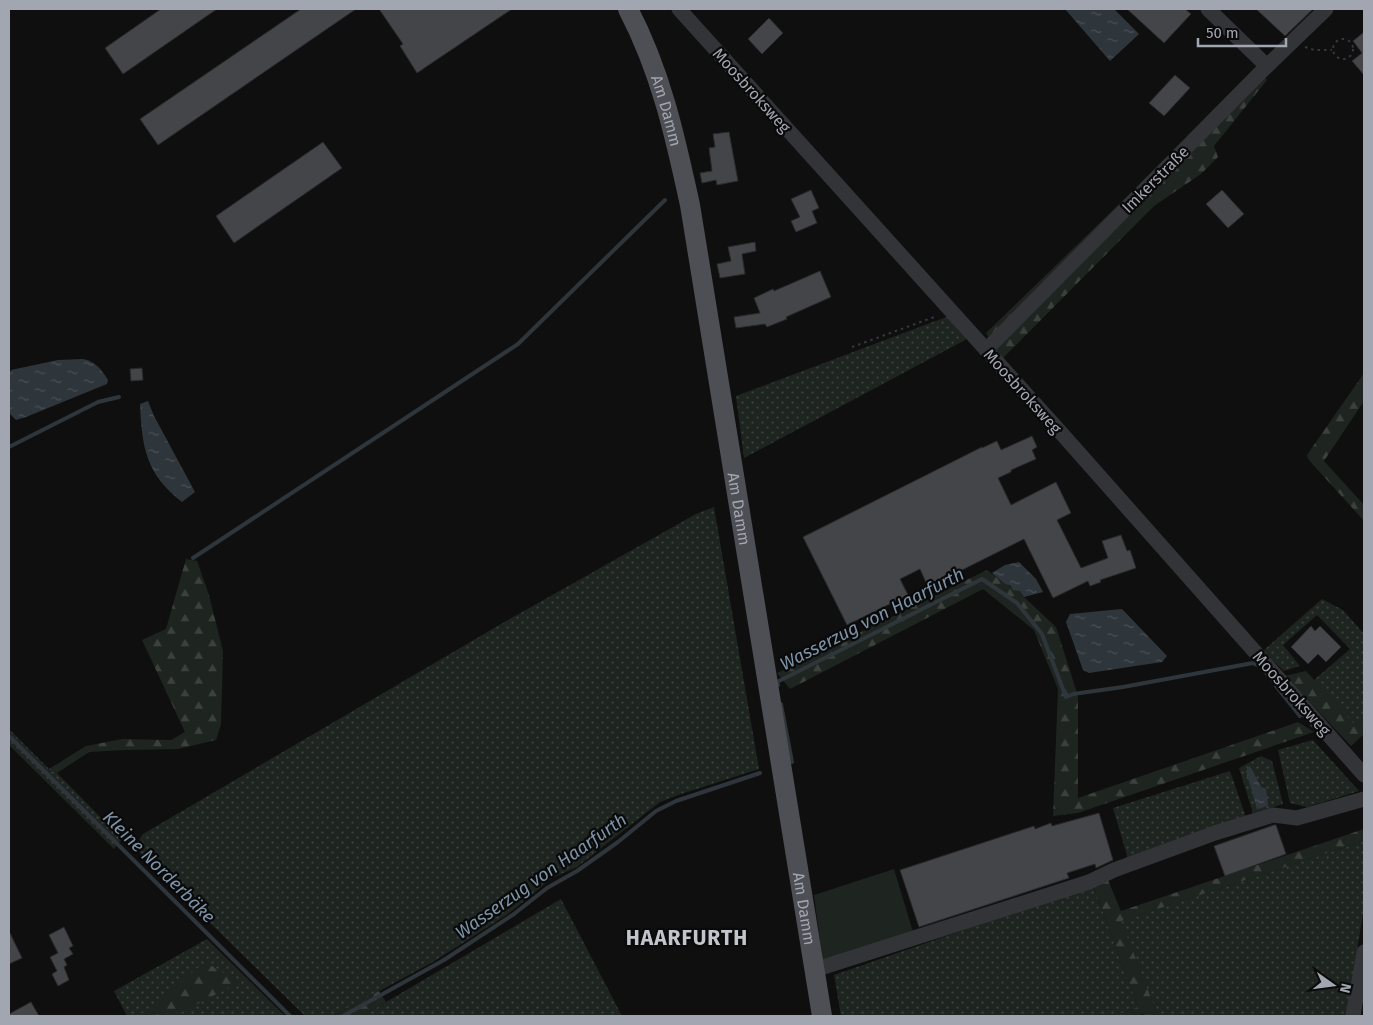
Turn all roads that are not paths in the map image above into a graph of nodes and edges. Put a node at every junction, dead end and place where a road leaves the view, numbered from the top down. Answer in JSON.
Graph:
{"nodes":[{"id":1,"x":628,"y":9,"type":"edge"},
{"id":2,"x":679,"y":9,"type":"edge"},
{"id":3,"x":1208,"y":9,"type":"edge"},
{"id":4,"x":1326,"y":9,"type":"edge"},
{"id":5,"x":1267,"y":66,"type":"junction"},
{"id":6,"x":986,"y":350,"type":"junction"},
{"id":7,"x":1364,"y":775,"type":"edge"},
{"id":8,"x":1364,"y":799,"type":"edge"},
{"id":9,"x":1364,"y":952,"type":"edge"},
{"id":10,"x":814,"y":970,"type":"junction"},
{"id":11,"x":822,"y":1016,"type":"edge"},
{"id":12,"x":1353,"y":1016,"type":"edge"}],
"edges":[{"from":1,"to":10,"type":"main road","name":"Am Damm"},
{"from":2,"to":6,"type":"street","name":"Moosbroksweg"},
{"from":3,"to":5,"type":"street"},
{"from":4,"to":5,"type":"street","name":"Imkerstraße"},
{"from":5,"to":6,"type":"street","name":"Imkerstraße"},
{"from":6,"to":7,"type":"street","name":"Moosbroksweg"},
{"from":8,"to":10,"type":"street"},
{"from":9,"to":12,"type":"street"},
{"from":10,"to":11,"type":"main road","name":"Am Damm"}]}
